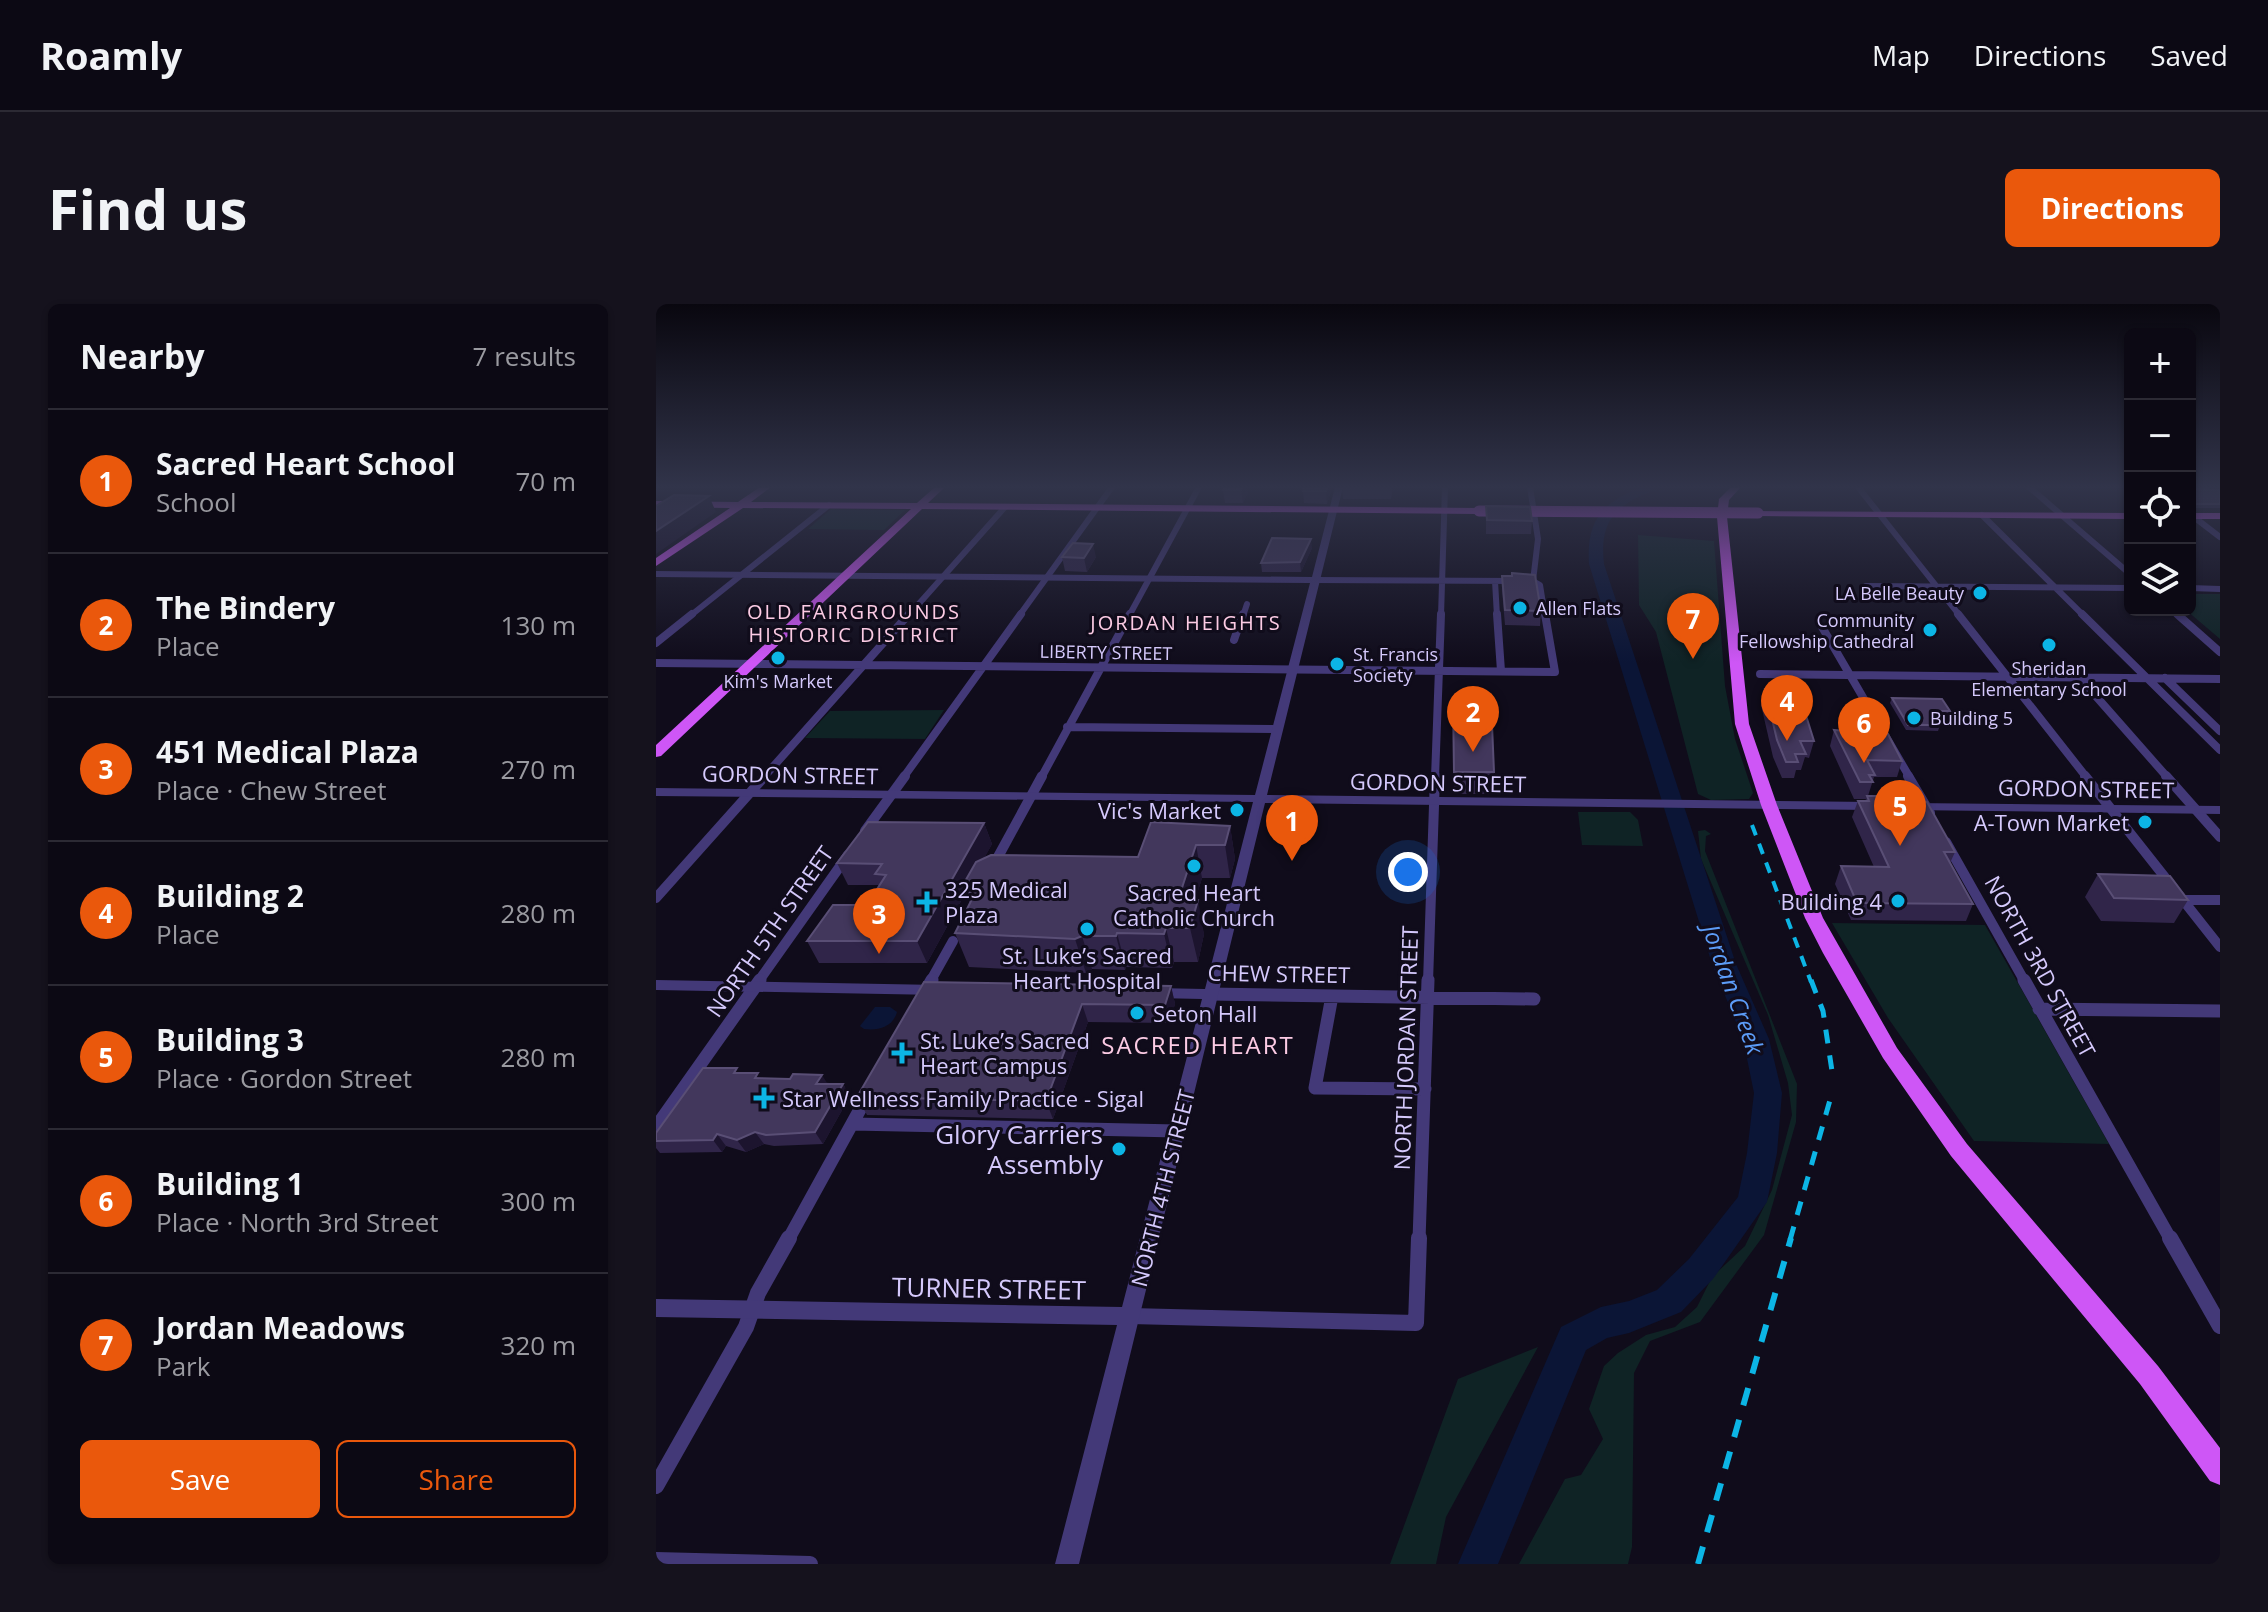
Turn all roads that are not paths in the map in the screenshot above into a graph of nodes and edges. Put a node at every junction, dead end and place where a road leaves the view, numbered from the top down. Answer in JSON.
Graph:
{"nodes":[{"id":1,"x":681,"y":546,"type":"edge"},
{"id":2,"x":778,"y":546,"type":"edge"},
{"id":3,"x":877,"y":546,"type":"edge"},
{"id":4,"x":971,"y":546,"type":"edge"},
{"id":5,"x":1069,"y":546,"type":"edge"},
{"id":6,"x":1166,"y":546,"type":"edge"},
{"id":7,"x":1324,"y":546,"type":"edge"},
{"id":8,"x":1443,"y":546,"type":"edge"},
{"id":9,"x":1537,"y":546,"type":"edge"},
{"id":10,"x":1725,"y":546,"type":"edge"},
{"id":11,"x":1903,"y":546,"type":"edge"},
{"id":12,"x":2013,"y":546,"type":"edge"},
{"id":13,"x":2097,"y":546,"type":"edge"},
{"id":14,"x":656,"y":563,"type":"edge"},
{"id":15,"x":2124,"y":569,"type":"edge"},
{"id":16,"x":656,"y":574,"type":"edge"},
{"id":17,"x":742,"y":575,"type":"junction"},
{"id":18,"x":845,"y":575,"type":"junction"},
{"id":19,"x":944,"y":576,"type":"junction"},
{"id":20,"x":1047,"y":577,"type":"junction"},
{"id":21,"x":1149,"y":578,"type":"junction"},
{"id":22,"x":1315,"y":580,"type":"junction"},
{"id":23,"x":1442,"y":580,"type":"junction"},
{"id":24,"x":1495,"y":581,"type":"junction"},
{"id":25,"x":1533,"y":581,"type":"junction"},
{"id":26,"x":1866,"y":586,"type":"dead end"},
{"id":27,"x":1933,"y":586,"type":"junction"},
{"id":28,"x":2055,"y":587,"type":"junction"},
{"id":29,"x":2124,"y":588,"type":"edge"},
{"id":30,"x":2196,"y":588,"type":"edge"},
{"id":31,"x":2220,"y":589,"type":"edge"},
{"id":32,"x":1247,"y":604,"type":"dead end"},
{"id":33,"x":2179,"y":616,"type":"edge"},
{"id":34,"x":1822,"y":627,"type":"dead end"},
{"id":35,"x":1234,"y":640,"type":"dead end"},
{"id":36,"x":656,"y":643,"type":"edge"},
{"id":37,"x":2220,"y":652,"type":"edge"},
{"id":38,"x":656,"y":663,"type":"edge"},
{"id":39,"x":750,"y":664,"type":"junction"},
{"id":40,"x":864,"y":665,"type":"junction"},
{"id":41,"x":984,"y":666,"type":"junction"},
{"id":42,"x":1100,"y":668,"type":"junction"},
{"id":43,"x":1293,"y":670,"type":"junction"},
{"id":44,"x":1440,"y":671,"type":"junction"},
{"id":45,"x":1501,"y":671,"type":"junction"},
{"id":46,"x":1760,"y":674,"type":"dead end"},
{"id":47,"x":1849,"y":675,"type":"junction"},
{"id":48,"x":2005,"y":676,"type":"junction"},
{"id":49,"x":2079,"y":677,"type":"junction"},
{"id":50,"x":2149,"y":678,"type":"junction"},
{"id":51,"x":2165,"y":678,"type":"junction"},
{"id":52,"x":2220,"y":679,"type":"edge"},
{"id":53,"x":1067,"y":727,"type":"junction"},
{"id":54,"x":1278,"y":729,"type":"junction"},
{"id":55,"x":2220,"y":731,"type":"edge"},
{"id":56,"x":2220,"y":750,"type":"edge"},
{"id":57,"x":656,"y":753,"type":"edge"},
{"id":58,"x":656,"y":792,"type":"edge"},
{"id":59,"x":750,"y":793,"type":"junction"},
{"id":60,"x":891,"y":795,"type":"junction"},
{"id":61,"x":1029,"y":796,"type":"junction"},
{"id":62,"x":1261,"y":799,"type":"junction"},
{"id":63,"x":1436,"y":802,"type":"junction"},
{"id":64,"x":1769,"y":805,"type":"junction"},
{"id":65,"x":1882,"y":806,"type":"edge"},
{"id":66,"x":1897,"y":806,"type":"edge"},
{"id":67,"x":2110,"y":809,"type":"junction"},
{"id":68,"x":2197,"y":810,"type":"junction"},
{"id":69,"x":2220,"y":810,"type":"edge"},
{"id":70,"x":1930,"y":812,"type":"junction"},
{"id":71,"x":1939,"y":829,"type":"edge"},
{"id":72,"x":2220,"y":837,"type":"edge"},
{"id":73,"x":989,"y":873,"type":"edge"},
{"id":74,"x":656,"y":898,"type":"edge"},
{"id":75,"x":2182,"y":900,"type":"junction"},
{"id":76,"x":2220,"y":900,"type":"edge"},
{"id":77,"x":953,"y":941,"type":"edge"},
{"id":78,"x":2220,"y":947,"type":"edge"},
{"id":79,"x":656,"y":985,"type":"edge"},
{"id":80,"x":753,"y":987,"type":"junction"},
{"id":81,"x":951,"y":990,"type":"edge"},
{"id":82,"x":1132,"y":993,"type":"edge"},
{"id":83,"x":1210,"y":994,"type":"junction"},
{"id":84,"x":923,"y":996,"type":"junction"},
{"id":85,"x":1332,"y":996,"type":"junction"},
{"id":86,"x":1429,"y":997,"type":"junction"},
{"id":87,"x":1534,"y":999,"type":"dead end"},
{"id":88,"x":2039,"y":1009,"type":"junction"},
{"id":89,"x":2220,"y":1011,"type":"edge"},
{"id":90,"x":875,"y":1084,"type":"edge"},
{"id":91,"x":1425,"y":1089,"type":"junction"},
{"id":92,"x":657,"y":1124,"type":"edge"},
{"id":93,"x":853,"y":1124,"type":"junction"},
{"id":94,"x":1177,"y":1131,"type":"junction"},
{"id":95,"x":656,"y":1308,"type":"edge"},
{"id":96,"x":752,"y":1310,"type":"junction"},
{"id":97,"x":1130,"y":1316,"type":"junction"},
{"id":98,"x":1416,"y":1323,"type":"joint"},
{"id":99,"x":2220,"y":1326,"type":"edge"},
{"id":100,"x":2220,"y":1471,"type":"edge"},
{"id":101,"x":656,"y":1486,"type":"edge"},
{"id":102,"x":656,"y":1560,"type":"edge"},
{"id":103,"x":810,"y":1564,"type":"edge"},
{"id":104,"x":1067,"y":1564,"type":"edge"}],
"edges":[{"from":1,"to":14,"type":"main road"},
{"from":2,"to":17,"type":"street"},
{"from":3,"to":18,"type":"main road"},
{"from":4,"to":19,"type":"street"},
{"from":5,"to":20,"type":"street","name":"NORTH 5TH STREET"},
{"from":6,"to":21,"type":"street"},
{"from":7,"to":22,"type":"street","name":"NORTH 4TH STREET"},
{"from":8,"to":23,"type":"street","name":"NORTH JORDAN STREET"},
{"from":9,"to":25,"type":"street"},
{"from":10,"to":64,"type":"main road"},
{"from":11,"to":27,"type":"street"},
{"from":12,"to":28,"type":"street"},
{"from":13,"to":15,"type":"street"},
{"from":16,"to":17,"type":"street"},
{"from":17,"to":18,"type":"street"},
{"from":17,"to":36,"type":"street"},
{"from":18,"to":19,"type":"street"},
{"from":18,"to":39,"type":"main road"},
{"from":19,"to":20,"type":"street"},
{"from":19,"to":40,"type":"street"},
{"from":20,"to":21,"type":"street"},
{"from":20,"to":41,"type":"street","name":"NORTH 5TH STREET"},
{"from":21,"to":22,"type":"street"},
{"from":21,"to":42,"type":"street"},
{"from":22,"to":23,"type":"street"},
{"from":22,"to":43,"type":"street","name":"NORTH 4TH STREET"},
{"from":23,"to":24,"type":"street"},
{"from":23,"to":44,"type":"street","name":"NORTH JORDAN STREET"},
{"from":24,"to":25,"type":"street"},
{"from":24,"to":45,"type":"street"},
{"from":25,"to":45,"type":"street","name":"LIBERTY STREET"},
{"from":26,"to":27,"type":"street"},
{"from":27,"to":28,"type":"street"},
{"from":27,"to":48,"type":"street"},
{"from":28,"to":29,"type":"street"},
{"from":28,"to":50,"type":"street"},
{"from":30,"to":31,"type":"street"},
{"from":32,"to":35,"type":"street"},
{"from":33,"to":37,"type":"street"},
{"from":34,"to":47,"type":"street"},
{"from":38,"to":39,"type":"street","name":"LIBERTY STREET"},
{"from":39,"to":40,"type":"street","name":"LIBERTY STREET"},
{"from":39,"to":57,"type":"main road"},
{"from":40,"to":41,"type":"street","name":"LIBERTY STREET"},
{"from":40,"to":59,"type":"street"},
{"from":41,"to":42,"type":"street","name":"LIBERTY STREET"},
{"from":41,"to":60,"type":"street","name":"NORTH 5TH STREET"},
{"from":42,"to":43,"type":"street","name":"LIBERTY STREET"},
{"from":42,"to":53,"type":"street"},
{"from":43,"to":44,"type":"street","name":"LIBERTY STREET"},
{"from":43,"to":54,"type":"street","name":"NORTH 4TH STREET"},
{"from":44,"to":45,"type":"street","name":"LIBERTY STREET"},
{"from":44,"to":63,"type":"street","name":"NORTH JORDAN STREET"},
{"from":46,"to":47,"type":"street"},
{"from":47,"to":48,"type":"street"},
{"from":47,"to":70,"type":"street"},
{"from":48,"to":49,"type":"street"},
{"from":48,"to":67,"type":"street"},
{"from":49,"to":50,"type":"street"},
{"from":49,"to":68,"type":"street"},
{"from":50,"to":51,"type":"street"},
{"from":50,"to":56,"type":"street"},
{"from":51,"to":52,"type":"street"},
{"from":51,"to":55,"type":"street"},
{"from":53,"to":54,"type":"street"},
{"from":53,"to":61,"type":"street"},
{"from":54,"to":62,"type":"street","name":"NORTH 4TH STREET"},
{"from":58,"to":59,"type":"street","name":"GORDON STREET"},
{"from":59,"to":60,"type":"street","name":"GORDON STREET"},
{"from":59,"to":74,"type":"street"},
{"from":60,"to":61,"type":"street","name":"GORDON STREET"},
{"from":60,"to":80,"type":"street","name":"NORTH 5TH STREET"},
{"from":61,"to":62,"type":"street","name":"GORDON STREET"},
{"from":61,"to":73,"type":"street"},
{"from":62,"to":63,"type":"street","name":"GORDON STREET"},
{"from":62,"to":83,"type":"street","name":"NORTH 4TH STREET"},
{"from":63,"to":64,"type":"street","name":"GORDON STREET"},
{"from":63,"to":86,"type":"street","name":"NORTH JORDAN STREET"},
{"from":64,"to":65,"type":"street","name":"GORDON STREET"},
{"from":64,"to":100,"type":"main road"},
{"from":66,"to":70,"type":"street","name":"GORDON STREET"},
{"from":67,"to":68,"type":"street","name":"GORDON STREET"},
{"from":67,"to":70,"type":"street","name":"GORDON STREET"},
{"from":67,"to":75,"type":"street"},
{"from":68,"to":69,"type":"street","name":"GORDON STREET"},
{"from":68,"to":72,"type":"street"},
{"from":71,"to":88,"type":"street","name":"NORTH 3RD STREET"},
{"from":75,"to":76,"type":"street"},
{"from":75,"to":78,"type":"street"},
{"from":77,"to":84,"type":"street"},
{"from":79,"to":80,"type":"street"},
{"from":80,"to":84,"type":"street"},
{"from":80,"to":92,"type":"street","name":"NORTH 5TH STREET"},
{"from":81,"to":84,"type":"street"},
{"from":82,"to":83,"type":"street","name":"CHEW STREET"},
{"from":83,"to":85,"type":"street","name":"CHEW STREET"},
{"from":83,"to":94,"type":"street","name":"NORTH 4TH STREET"},
{"from":85,"to":86,"type":"street","name":"CHEW STREET"},
{"from":85,"to":91,"type":"street"},
{"from":86,"to":87,"type":"street","name":"CHEW STREET"},
{"from":86,"to":91,"type":"street","name":"NORTH JORDAN STREET"},
{"from":88,"to":89,"type":"street"},
{"from":88,"to":99,"type":"street","name":"NORTH 3RD STREET"},
{"from":90,"to":93,"type":"street"},
{"from":91,"to":98,"type":"street","name":"NORTH JORDAN STREET"},
{"from":93,"to":94,"type":"street"},
{"from":93,"to":96,"type":"street"},
{"from":94,"to":97,"type":"street","name":"NORTH 4TH STREET"},
{"from":95,"to":96,"type":"street","name":"TURNER STREET"},
{"from":96,"to":97,"type":"street","name":"TURNER STREET"},
{"from":96,"to":101,"type":"street"},
{"from":97,"to":98,"type":"street","name":"TURNER STREET"},
{"from":97,"to":104,"type":"street","name":"NORTH 4TH STREET"},
{"from":102,"to":103,"type":"street"}]}
